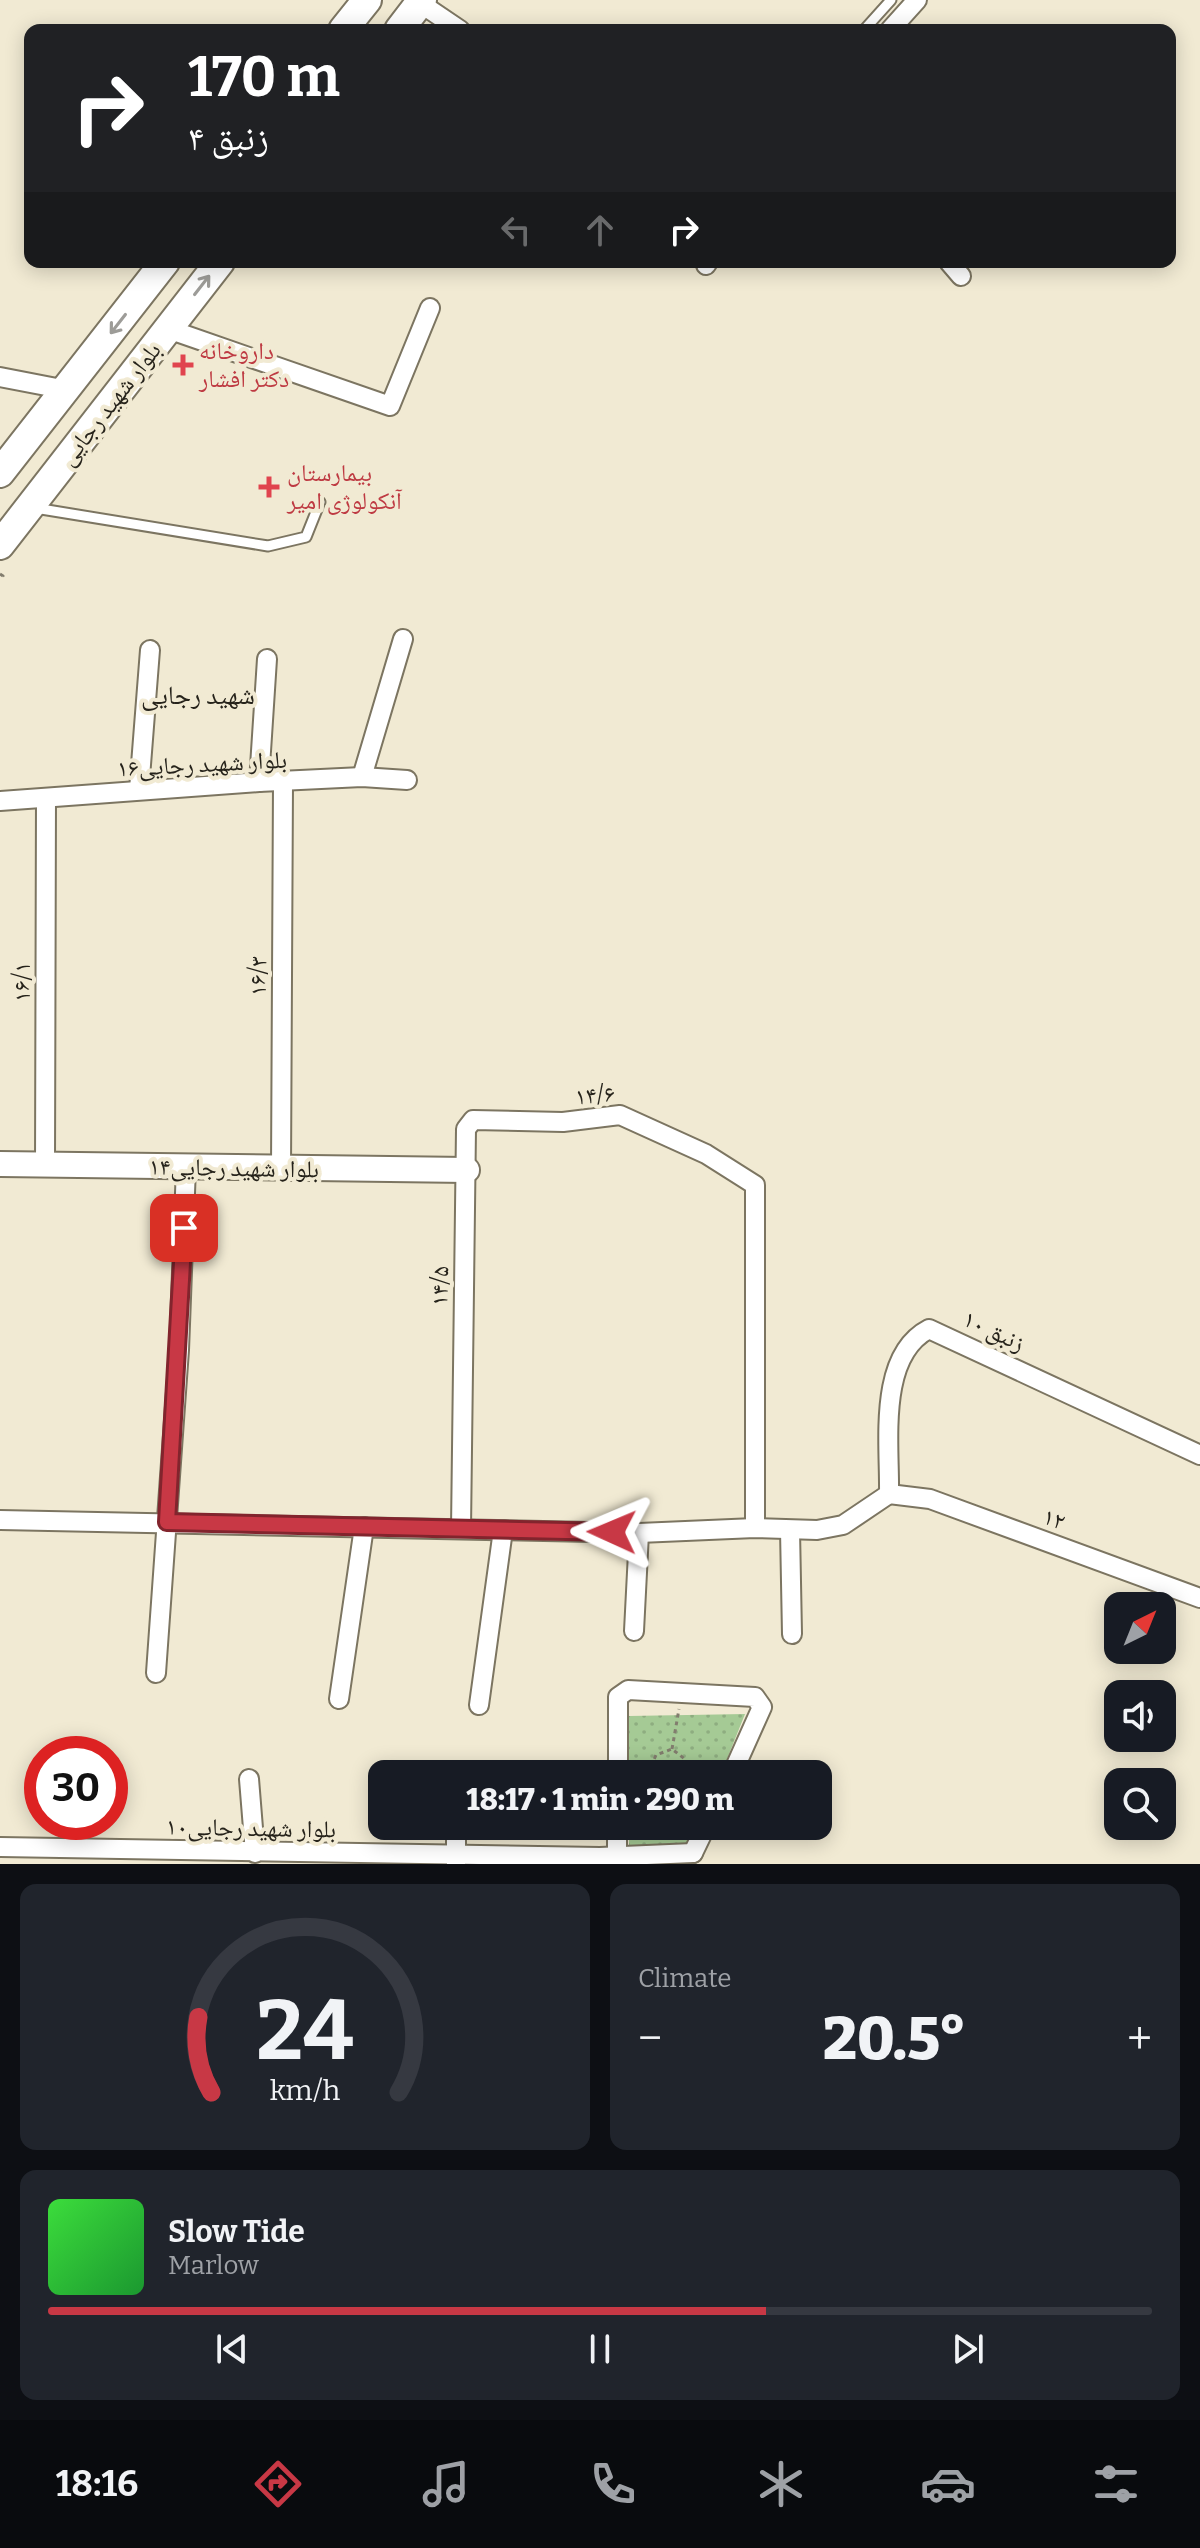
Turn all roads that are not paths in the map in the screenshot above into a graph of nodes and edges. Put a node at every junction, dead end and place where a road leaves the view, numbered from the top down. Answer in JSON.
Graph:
{"nodes":[{"id":1,"x":367,"y":0,"type":"edge"},
{"id":2,"x":891,"y":0,"type":"edge"},
{"id":3,"x":917,"y":0,"type":"edge"},
{"id":4,"x":421,"y":1,"type":"edge"},
{"id":5,"x":348,"y":24,"type":"edge"},
{"id":6,"x":404,"y":24,"type":"edge"},
{"id":7,"x":452,"y":24,"type":"edge"},
{"id":8,"x":869,"y":24,"type":"edge"},
{"id":9,"x":895,"y":24,"type":"edge"},
{"id":10,"x":160,"y":268,"type":"edge"},
{"id":11,"x":215,"y":268,"type":"edge"},
{"id":12,"x":430,"y":308,"type":"dead end"},
{"id":13,"x":168,"y":329,"type":"junction"},
{"id":14,"x":0,"y":377,"type":"edge"},
{"id":15,"x":67,"y":390,"type":"junction"},
{"id":16,"x":0,"y":473,"type":"edge"},
{"id":17,"x":320,"y":502,"type":"dead end"},
{"id":18,"x":30,"y":507,"type":"junction"},
{"id":19,"x":0,"y":545,"type":"edge"},
{"id":20,"x":403,"y":639,"type":"dead end"},
{"id":21,"x":150,"y":650,"type":"dead end"},
{"id":22,"x":267,"y":659,"type":"dead end"},
{"id":23,"x":362,"y":777,"type":"junction"},
{"id":24,"x":407,"y":780,"type":"dead end"},
{"id":25,"x":259,"y":782,"type":"junction"},
{"id":26,"x":283,"y":784,"type":"junction"},
{"id":27,"x":139,"y":790,"type":"junction"},
{"id":28,"x":46,"y":798,"type":"junction"},
{"id":29,"x":0,"y":801,"type":"edge"},
{"id":30,"x":0,"y":1164,"type":"edge"},
{"id":31,"x":45,"y":1166,"type":"junction"},
{"id":32,"x":186,"y":1167,"type":"junction"},
{"id":33,"x":281,"y":1169,"type":"junction"},
{"id":34,"x":467,"y":1170,"type":"junction"},
{"id":35,"x":1200,"y":1455,"type":"edge"},
{"id":36,"x":889,"y":1494,"type":"junction"},
{"id":37,"x":0,"y":1520,"type":"edge"},
{"id":38,"x":167,"y":1522,"type":"junction"},
{"id":39,"x":364,"y":1527,"type":"junction"},
{"id":40,"x":755,"y":1528,"type":"junction"},
{"id":41,"x":461,"y":1529,"type":"junction"},
{"id":42,"x":503,"y":1530,"type":"junction"},
{"id":43,"x":790,"y":1530,"type":"junction"},
{"id":44,"x":639,"y":1533,"type":"junction"},
{"id":45,"x":1200,"y":1598,"type":"edge"},
{"id":46,"x":634,"y":1631,"type":"dead end"},
{"id":47,"x":792,"y":1634,"type":"dead end"},
{"id":48,"x":156,"y":1673,"type":"dead end"},
{"id":49,"x":339,"y":1699,"type":"dead end"},
{"id":50,"x":479,"y":1705,"type":"dead end"},
{"id":51,"x":618,"y":1760,"type":"edge"},
{"id":52,"x":739,"y":1760,"type":"edge"},
{"id":53,"x":249,"y":1779,"type":"dead end"},
{"id":54,"x":612,"y":1840,"type":"edge"},
{"id":55,"x":698,"y":1840,"type":"edge"},
{"id":56,"x":1,"y":1853,"type":"edge"},
{"id":57,"x":255,"y":1853,"type":"junction"},
{"id":58,"x":150,"y":1857,"type":"edge"},
{"id":59,"x":298,"y":1859,"type":"edge"},
{"id":60,"x":606,"y":1859,"type":"edge"},
{"id":61,"x":686,"y":1859,"type":"edge"},
{"id":62,"x":456,"y":1860,"type":"edge"}],
"edges":[{"from":1,"to":5,"type":"main road"},
{"from":2,"to":8,"type":"lane"},
{"from":3,"to":9,"type":"street"},
{"from":4,"to":6,"type":"main road"},
{"from":4,"to":7,"type":"street"},
{"from":10,"to":15,"type":"main road","name":"بلوار شهید رجایی","one_way":true},
{"from":13,"to":11,"type":"main road","name":"بلوار شهید رجایی","one_way":true},
{"from":12,"to":13,"type":"street"},
{"from":13,"to":18,"type":"main road","name":"بلوار شهید رجایی"},
{"from":14,"to":15,"type":"street"},
{"from":15,"to":16,"type":"main road","name":"بلوار شهید رجایی"},
{"from":17,"to":18,"type":"lane"},
{"from":18,"to":19,"type":"main road","name":"بلوار شهید رجایی"},
{"from":20,"to":23,"type":"street"},
{"from":21,"to":27,"type":"street"},
{"from":22,"to":25,"type":"street"},
{"from":23,"to":24,"type":"street","name":"بلوار شهید رجایی۱۶"},
{"from":23,"to":26,"type":"street","name":"بلوار شهید رجایی۱۶"},
{"from":25,"to":26,"type":"street","name":"بلوار شهید رجایی۱۶"},
{"from":25,"to":27,"type":"street","name":"بلوار شهید رجایی۱۶"},
{"from":26,"to":33,"type":"street","name":"۱۶/۳"},
{"from":27,"to":28,"type":"street","name":"بلوار شهید رجایی۱۶"},
{"from":28,"to":29,"type":"street","name":"بلوار شهید رجایی۱۶"},
{"from":28,"to":31,"type":"street","name":"۱۶/۱"},
{"from":30,"to":31,"type":"street","name":"بلوار شهید رجایی۱۴"},
{"from":31,"to":32,"type":"street","name":"بلوار شهید رجایی۱۴"},
{"from":32,"to":33,"type":"street","name":"بلوار شهید رجایی۱۴"},
{"from":32,"to":38,"type":"street"},
{"from":33,"to":34,"type":"street","name":"بلوار شهید رجایی۱۴"},
{"from":34,"to":40,"type":"street","name":"۱۴/۶"},
{"from":34,"to":41,"type":"street","name":"۱۴/۵"},
{"from":35,"to":36,"type":"street","name":"زنبق ۱۰"},
{"from":36,"to":43,"type":"street"},
{"from":36,"to":45,"type":"street","name":"۱۲"},
{"from":37,"to":38,"type":"street"},
{"from":38,"to":39,"type":"street"},
{"from":38,"to":48,"type":"street"},
{"from":39,"to":41,"type":"street"},
{"from":39,"to":49,"type":"street"},
{"from":40,"to":43,"type":"street"},
{"from":40,"to":44,"type":"street"},
{"from":41,"to":42,"type":"street"},
{"from":42,"to":44,"type":"street"},
{"from":42,"to":50,"type":"street"},
{"from":43,"to":47,"type":"street"},
{"from":44,"to":46,"type":"street"},
{"from":51,"to":52,"type":"street"},
{"from":53,"to":57,"type":"street"},
{"from":54,"to":60,"type":"street"},
{"from":55,"to":61,"type":"street"},
{"from":56,"to":58,"type":"street","name":"بلوار شهید رجایی۱۰"},
{"from":57,"to":58,"type":"street","name":"بلوار شهید رجایی۱۰"},
{"from":57,"to":59,"type":"street","name":"بلوار شهید رجایی۱۰"},
{"from":59,"to":62,"type":"street","name":"بلوار شهید رجایی۱۰"},
{"from":60,"to":61,"type":"street","name":"بلوار شهید رجایی۱۰"},
{"from":60,"to":62,"type":"street","name":"بلوار شهید رجایی۱۰"}]}
